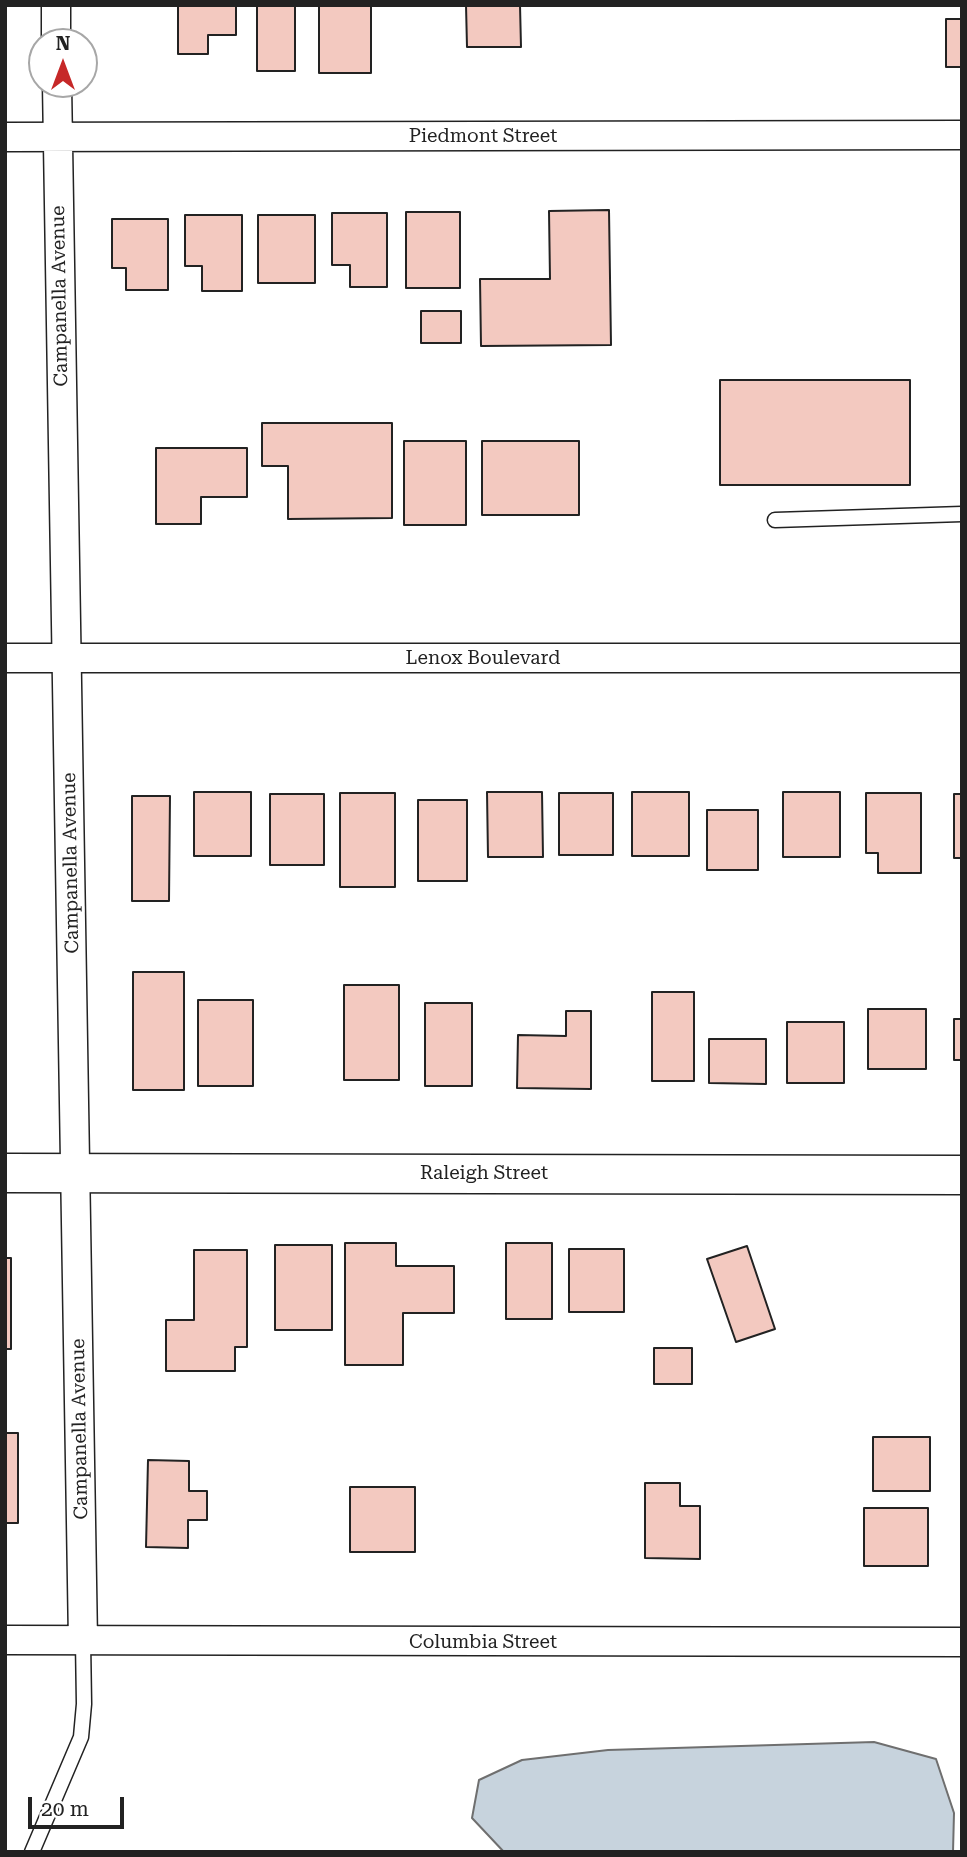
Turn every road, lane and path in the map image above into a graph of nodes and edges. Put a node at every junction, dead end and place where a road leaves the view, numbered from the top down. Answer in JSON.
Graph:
{"nodes":[{"id":1,"x":56,"y":5,"type":"edge"},
{"id":2,"x":56,"y":28,"type":"edge"},
{"id":3,"x":57,"y":98,"type":"edge"},
{"id":4,"x":962,"y":135,"type":"edge"},
{"id":5,"x":57,"y":136,"type":"junction"},
{"id":6,"x":5,"y":137,"type":"edge"},
{"id":7,"x":962,"y":514,"type":"edge"},
{"id":8,"x":775,"y":520,"type":"dead end"},
{"id":9,"x":67,"y":658,"type":"junction"},
{"id":10,"x":962,"y":658,"type":"edge"},
{"id":11,"x":5,"y":659,"type":"edge"},
{"id":12,"x":5,"y":1173,"type":"edge"},
{"id":13,"x":76,"y":1173,"type":"junction"},
{"id":14,"x":962,"y":1175,"type":"edge"},
{"id":15,"x":5,"y":1640,"type":"edge"},
{"id":16,"x":83,"y":1641,"type":"junction"},
{"id":17,"x":962,"y":1642,"type":"edge"},
{"id":18,"x":32,"y":1852,"type":"edge"}],
"edges":[{"from":1,"to":2,"type":"street"},
{"from":3,"to":5,"type":"street","name":"Campanella Avenue"},
{"from":4,"to":5,"type":"street","name":"Piedmont Street"},
{"from":5,"to":6,"type":"street","name":"Piedmont Street"},
{"from":5,"to":9,"type":"street","name":"Campanella Avenue"},
{"from":7,"to":8,"type":"lane"},
{"from":9,"to":10,"type":"street","name":"Lenox Boulevard"},
{"from":9,"to":11,"type":"street","name":"Lenox Boulevard"},
{"from":9,"to":13,"type":"street","name":"Campanella Avenue"},
{"from":12,"to":13,"type":"street","name":"Raleigh Street"},
{"from":13,"to":14,"type":"street","name":"Raleigh Street"},
{"from":13,"to":16,"type":"street","name":"Campanella Avenue"},
{"from":15,"to":16,"type":"street","name":"Columbia Street"},
{"from":16,"to":17,"type":"street","name":"Columbia Street"},
{"from":16,"to":18,"type":"lane"}]}
